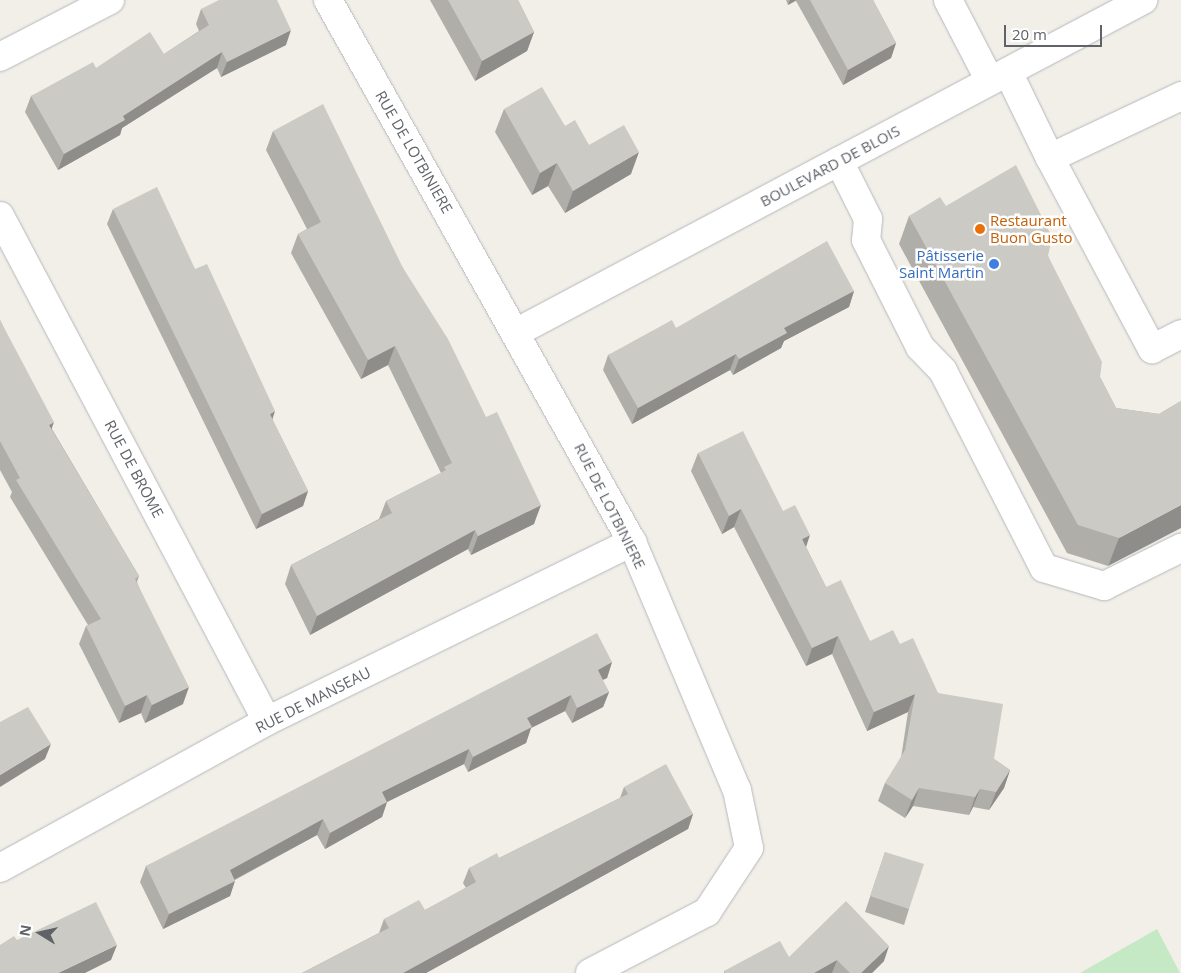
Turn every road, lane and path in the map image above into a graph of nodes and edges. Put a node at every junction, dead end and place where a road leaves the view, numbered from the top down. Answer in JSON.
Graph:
{"nodes":[{"id":1,"x":110,"y":0,"type":"edge"},
{"id":2,"x":328,"y":0,"type":"edge"},
{"id":3,"x":948,"y":0,"type":"edge"},
{"id":4,"x":1144,"y":0,"type":"edge"},
{"id":5,"x":0,"y":57,"type":"edge"},
{"id":6,"x":999,"y":76,"type":"junction"},
{"id":7,"x":1181,"y":96,"type":"edge"},
{"id":8,"x":1050,"y":158,"type":"junction"},
{"id":9,"x":839,"y":161,"type":"junction"},
{"id":10,"x":0,"y":216,"type":"edge"},
{"id":11,"x":517,"y":332,"type":"junction"},
{"id":12,"x":1181,"y":334,"type":"edge"},
{"id":13,"x":632,"y":542,"type":"junction"},
{"id":14,"x":1181,"y":548,"type":"edge"},
{"id":15,"x":268,"y":722,"type":"junction"},
{"id":16,"x":0,"y":868,"type":"edge"},
{"id":17,"x":590,"y":973,"type":"edge"}],
"edges":[{"from":1,"to":5,"type":"street"},
{"from":2,"to":11,"type":"street","name":"RUE DE LOTBINIERE"},
{"from":3,"to":6,"type":"street"},
{"from":4,"to":6,"type":"street","name":"BOULEVARD DE BLOIS"},
{"from":6,"to":8,"type":"street"},
{"from":6,"to":9,"type":"street","name":"BOULEVARD DE BLOIS"},
{"from":7,"to":8,"type":"street"},
{"from":8,"to":12,"type":"street"},
{"from":9,"to":11,"type":"street","name":"BOULEVARD DE BLOIS"},
{"from":9,"to":14,"type":"street"},
{"from":10,"to":15,"type":"street","name":"RUE DE BROME"},
{"from":11,"to":13,"type":"street","name":"RUE DE LOTBINIERE"},
{"from":13,"to":15,"type":"street","name":"RUE DE MANSEAU"},
{"from":13,"to":17,"type":"street","name":"RUE DE LOTBINIERE"},
{"from":15,"to":16,"type":"street","name":"RUE DE MANSEAU"}]}
